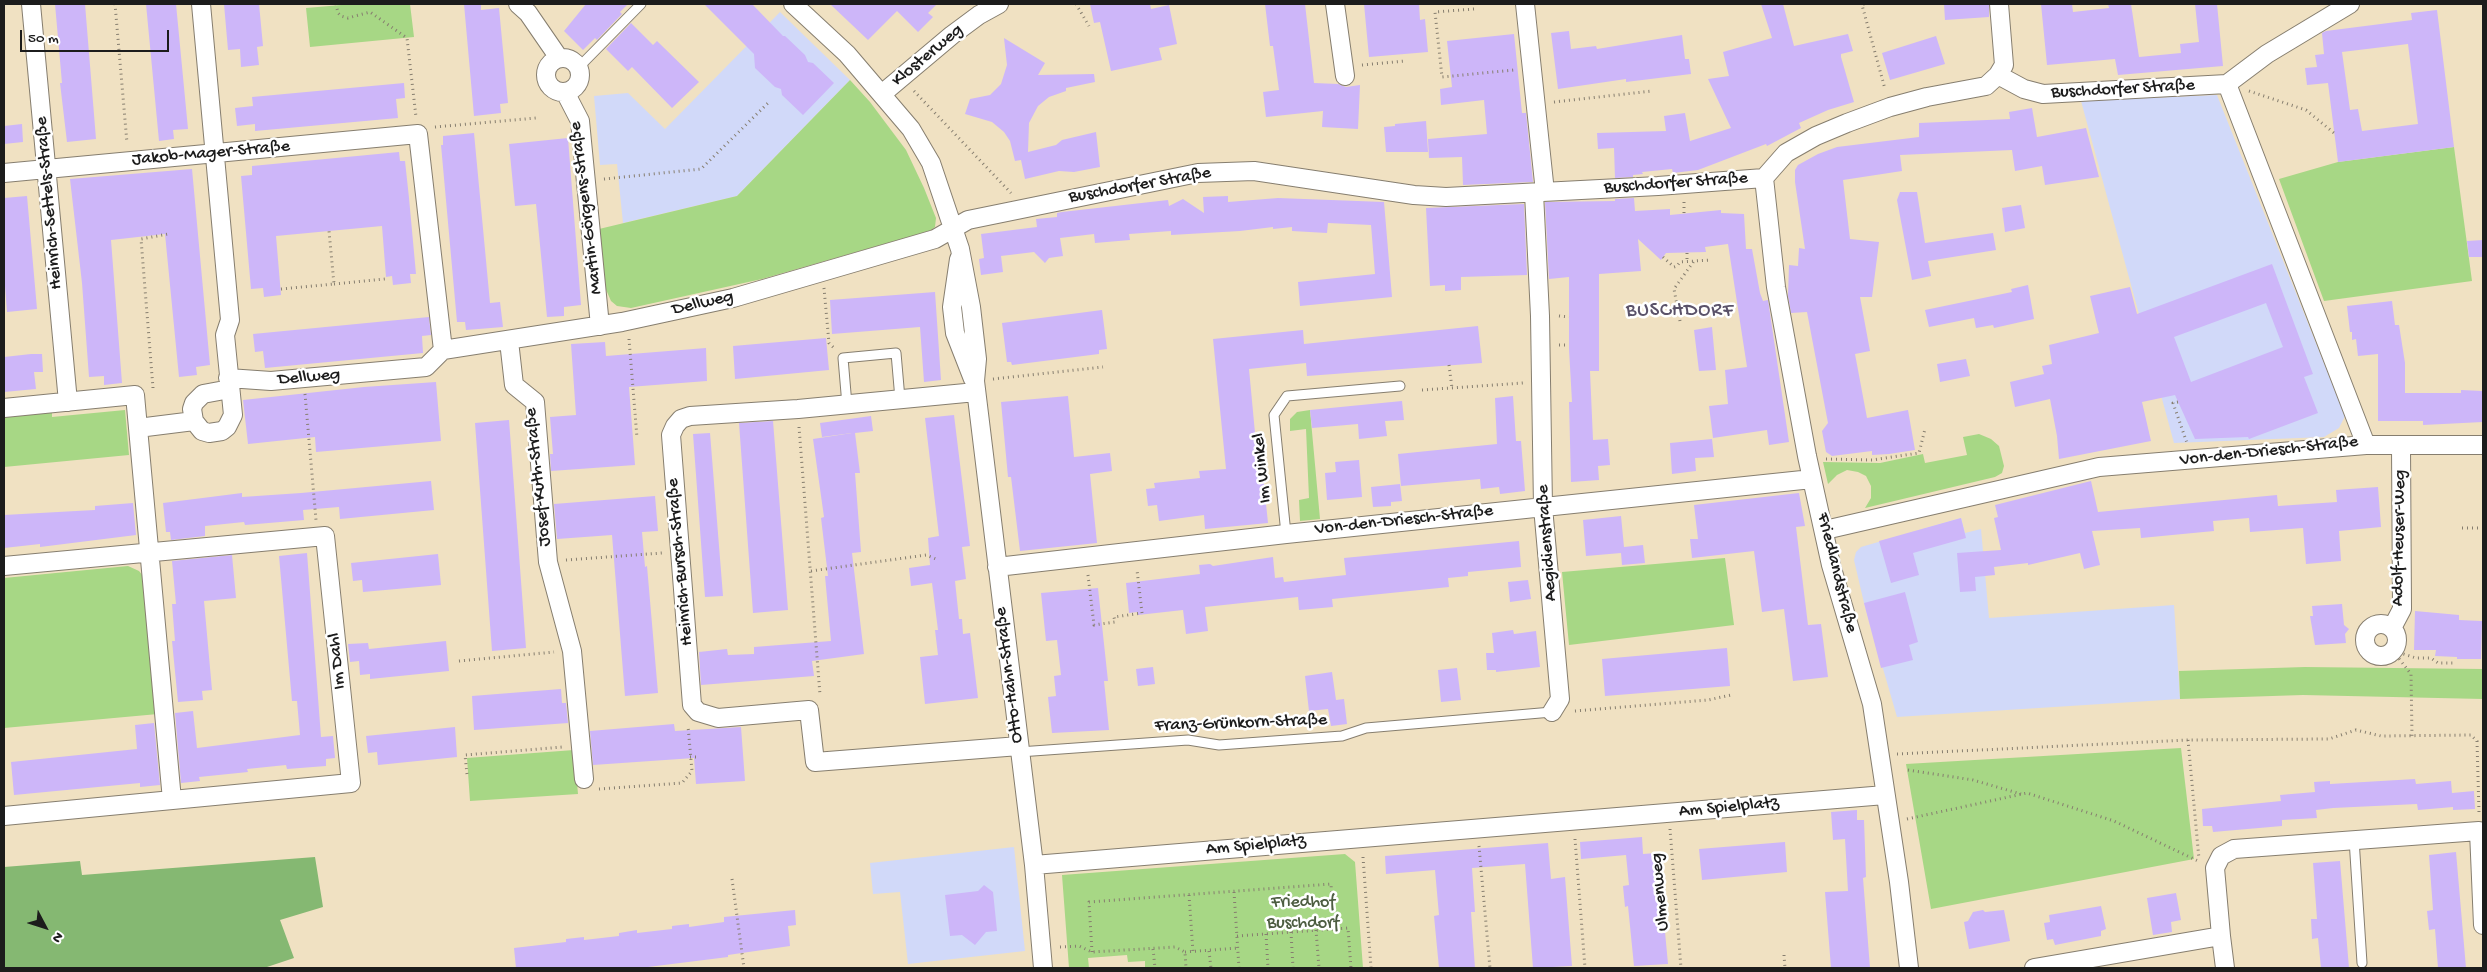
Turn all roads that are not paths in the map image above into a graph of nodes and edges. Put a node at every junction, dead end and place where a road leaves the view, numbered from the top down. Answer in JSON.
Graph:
{"nodes":[{"id":1,"x":32,"y":4,"type":"edge"},
{"id":2,"x":201,"y":4,"type":"edge"},
{"id":3,"x":518,"y":4,"type":"edge"},
{"id":4,"x":641,"y":4,"type":"edge"},
{"id":5,"x":793,"y":4,"type":"edge"},
{"id":6,"x":999,"y":4,"type":"edge"},
{"id":7,"x":1335,"y":4,"type":"edge"},
{"id":8,"x":1526,"y":4,"type":"edge"},
{"id":9,"x":1999,"y":4,"type":"edge"},
{"id":10,"x":2350,"y":4,"type":"edge"},
{"id":11,"x":559,"y":58,"type":"junction"},
{"id":12,"x":578,"y":68,"type":"junction"},
{"id":13,"x":1345,"y":71,"type":"road end"},
{"id":14,"x":1998,"y":74,"type":"junction"},
{"id":15,"x":2227,"y":84,"type":"junction"},
{"id":16,"x":565,"y":92,"type":"junction"},
{"id":17,"x":883,"y":94,"type":"junction"},
{"id":18,"x":214,"y":153,"type":"junction"},
{"id":19,"x":47,"y":169,"type":"junction"},
{"id":20,"x":4,"y":173,"type":"edge"},
{"id":21,"x":1764,"y":178,"type":"junction"},
{"id":22,"x":1539,"y":192,"type":"junction"},
{"id":23,"x":954,"y":228,"type":"junction"},
{"id":24,"x":600,"y":326,"type":"junction"},
{"id":25,"x":509,"y":341,"type":"junction"},
{"id":26,"x":443,"y":350,"type":"junction"},
{"id":27,"x":229,"y":384,"type":"junction"},
{"id":28,"x":1400,"y":386,"type":"dead end"},
{"id":29,"x":975,"y":387,"type":"junction"},
{"id":30,"x":900,"y":399,"type":"junction"},
{"id":31,"x":68,"y":402,"type":"junction"},
{"id":32,"x":847,"y":405,"type":"junction"},
{"id":33,"x":4,"y":408,"type":"edge"},
{"id":34,"x":194,"y":421,"type":"junction"},
{"id":35,"x":138,"y":428,"type":"junction"},
{"id":36,"x":2483,"y":445,"type":"edge"},
{"id":37,"x":2366,"y":446,"type":"junction"},
{"id":38,"x":2401,"y":446,"type":"junction"},
{"id":39,"x":1812,"y":478,"type":"junction"},
{"id":40,"x":1543,"y":507,"type":"junction"},
{"id":41,"x":1825,"y":530,"type":"junction"},
{"id":42,"x":1286,"y":534,"type":"junction"},
{"id":43,"x":150,"y":552,"type":"junction"},
{"id":44,"x":4,"y":566,"type":"edge"},
{"id":45,"x":997,"y":567,"type":"junction"},
{"id":46,"x":2392,"y":628,"type":"junction"},
{"id":47,"x":1552,"y":712,"type":"joint"},
{"id":48,"x":1019,"y":749,"type":"junction"},
{"id":49,"x":584,"y":779,"type":"road end"},
{"id":50,"x":1885,"y":795,"type":"junction"},
{"id":51,"x":172,"y":800,"type":"junction"},
{"id":52,"x":4,"y":816,"type":"edge"},
{"id":53,"x":2354,"y":839,"type":"junction"},
{"id":54,"x":1034,"y":865,"type":"junction"},
{"id":55,"x":2483,"y":925,"type":"edge"},
{"id":56,"x":2221,"y":936,"type":"junction"},
{"id":57,"x":2362,"y":963,"type":"dead end"},
{"id":58,"x":2075,"y":964,"type":"edge"},
{"id":59,"x":1043,"y":968,"type":"edge"},
{"id":60,"x":1909,"y":968,"type":"edge"},
{"id":61,"x":2034,"y":968,"type":"edge"},
{"id":62,"x":2225,"y":968,"type":"edge"}],
"edges":[{"from":1,"to":19,"type":"street","name":"Heinrich-Settels-Straße"},
{"from":2,"to":18,"type":"street"},
{"from":3,"to":11,"type":"street"},
{"from":4,"to":12,"type":"lane"},
{"from":5,"to":17,"type":"street","name":"Otto-Hahn-Straße"},
{"from":6,"to":17,"type":"street","name":"Klosterweg"},
{"from":7,"to":13,"type":"street"},
{"from":8,"to":22,"type":"street","name":"Aegidienstraße"},
{"from":9,"to":14,"type":"street"},
{"from":10,"to":15,"type":"street"},
{"from":11,"to":12,"type":"street"},
{"from":11,"to":16,"type":"street","name":"Martin-Görgens-Straße"},
{"from":12,"to":16,"type":"street"},
{"from":14,"to":15,"type":"street","name":"Buschdorfer Straße"},
{"from":14,"to":21,"type":"street","name":"Buschdorfer Straße"},
{"from":15,"to":37,"type":"street","name":"Von-den-Driesch-Straße"},
{"from":16,"to":24,"type":"street","name":"Martin-Görgens-Straße"},
{"from":17,"to":23,"type":"street","name":"Otto-Hahn-Straße"},
{"from":18,"to":19,"type":"street","name":"Jakob-Mager-Straße"},
{"from":18,"to":26,"type":"street","name":"Jakob-Mager-Straße"},
{"from":18,"to":27,"type":"street"},
{"from":19,"to":20,"type":"street","name":"Jakob-Mager-Straße"},
{"from":19,"to":31,"type":"street","name":"Heinrich-Settels-Straße"},
{"from":21,"to":22,"type":"street","name":"Buschdorfer Straße"},
{"from":21,"to":39,"type":"street","name":"Friedlandstraße"},
{"from":22,"to":23,"type":"street","name":"Buschdorfer Straße"},
{"from":22,"to":40,"type":"street","name":"Aegidienstraße"},
{"from":23,"to":24,"type":"street","name":"Dellweg"},
{"from":23,"to":29,"type":"street","name":"Otto-Hahn-Straße"},
{"from":24,"to":25,"type":"street","name":"Dellweg"},
{"from":25,"to":26,"type":"street","name":"Dellweg"},
{"from":25,"to":49,"type":"street","name":"Josef-Kuth-Straße"},
{"from":26,"to":27,"type":"street","name":"Dellweg"},
{"from":27,"to":34,"type":"street"},
{"from":27,"to":34,"type":"street"},
{"from":28,"to":42,"type":"lane","name":"Im Winkel"},
{"from":29,"to":30,"type":"street","name":"Heinrich-Bursch-Straße"},
{"from":29,"to":45,"type":"street","name":"Otto-Hahn-Straße"},
{"from":30,"to":32,"type":"street","name":"Heinrich-Bursch-Straße"},
{"from":30,"to":32,"type":"lane"},
{"from":31,"to":33,"type":"street"},
{"from":31,"to":35,"type":"street"},
{"from":32,"to":48,"type":"street","name":"Heinrich-Bursch-Straße"},
{"from":34,"to":35,"type":"street"},
{"from":35,"to":43,"type":"street"},
{"from":36,"to":38,"type":"street"},
{"from":37,"to":38,"type":"street"},
{"from":37,"to":41,"type":"street","name":"Von-den-Driesch-Straße"},
{"from":38,"to":46,"type":"street","name":"Adolf-Heuser-Weg"},
{"from":39,"to":40,"type":"street","name":"Von-den-Driesch-Straße"},
{"from":39,"to":41,"type":"street","name":"Friedlandstraße"},
{"from":40,"to":42,"type":"street","name":"Von-den-Driesch-Straße"},
{"from":40,"to":47,"type":"street","name":"Aegidienstraße"},
{"from":41,"to":50,"type":"street","name":"Friedlandstraße"},
{"from":42,"to":45,"type":"street","name":"Von-den-Driesch-Straße"},
{"from":43,"to":44,"type":"street"},
{"from":43,"to":51,"type":"street"},
{"from":43,"to":51,"type":"street","name":"Im Dahl"},
{"from":45,"to":48,"type":"street","name":"Otto-Hahn-Straße"},
{"from":46,"to":46,"type":"street","name":"Adolf-Heuser-Weg"},
{"from":47,"to":48,"type":"lane","name":"Franz-Grünkorn-Straße"},
{"from":48,"to":54,"type":"street","name":"Otto-Hahn-Straße"},
{"from":50,"to":54,"type":"street","name":"Am Spielplatz"},
{"from":50,"to":60,"type":"street","name":"Friedlandstraße"},
{"from":51,"to":52,"type":"street","name":"Im Dahl"},
{"from":53,"to":55,"type":"street"},
{"from":53,"to":56,"type":"street"},
{"from":53,"to":57,"type":"lane"},
{"from":54,"to":59,"type":"street","name":"Otto-Hahn-Straße"},
{"from":56,"to":58,"type":"street"},
{"from":56,"to":62,"type":"street"},
{"from":58,"to":61,"type":"street"}]}
